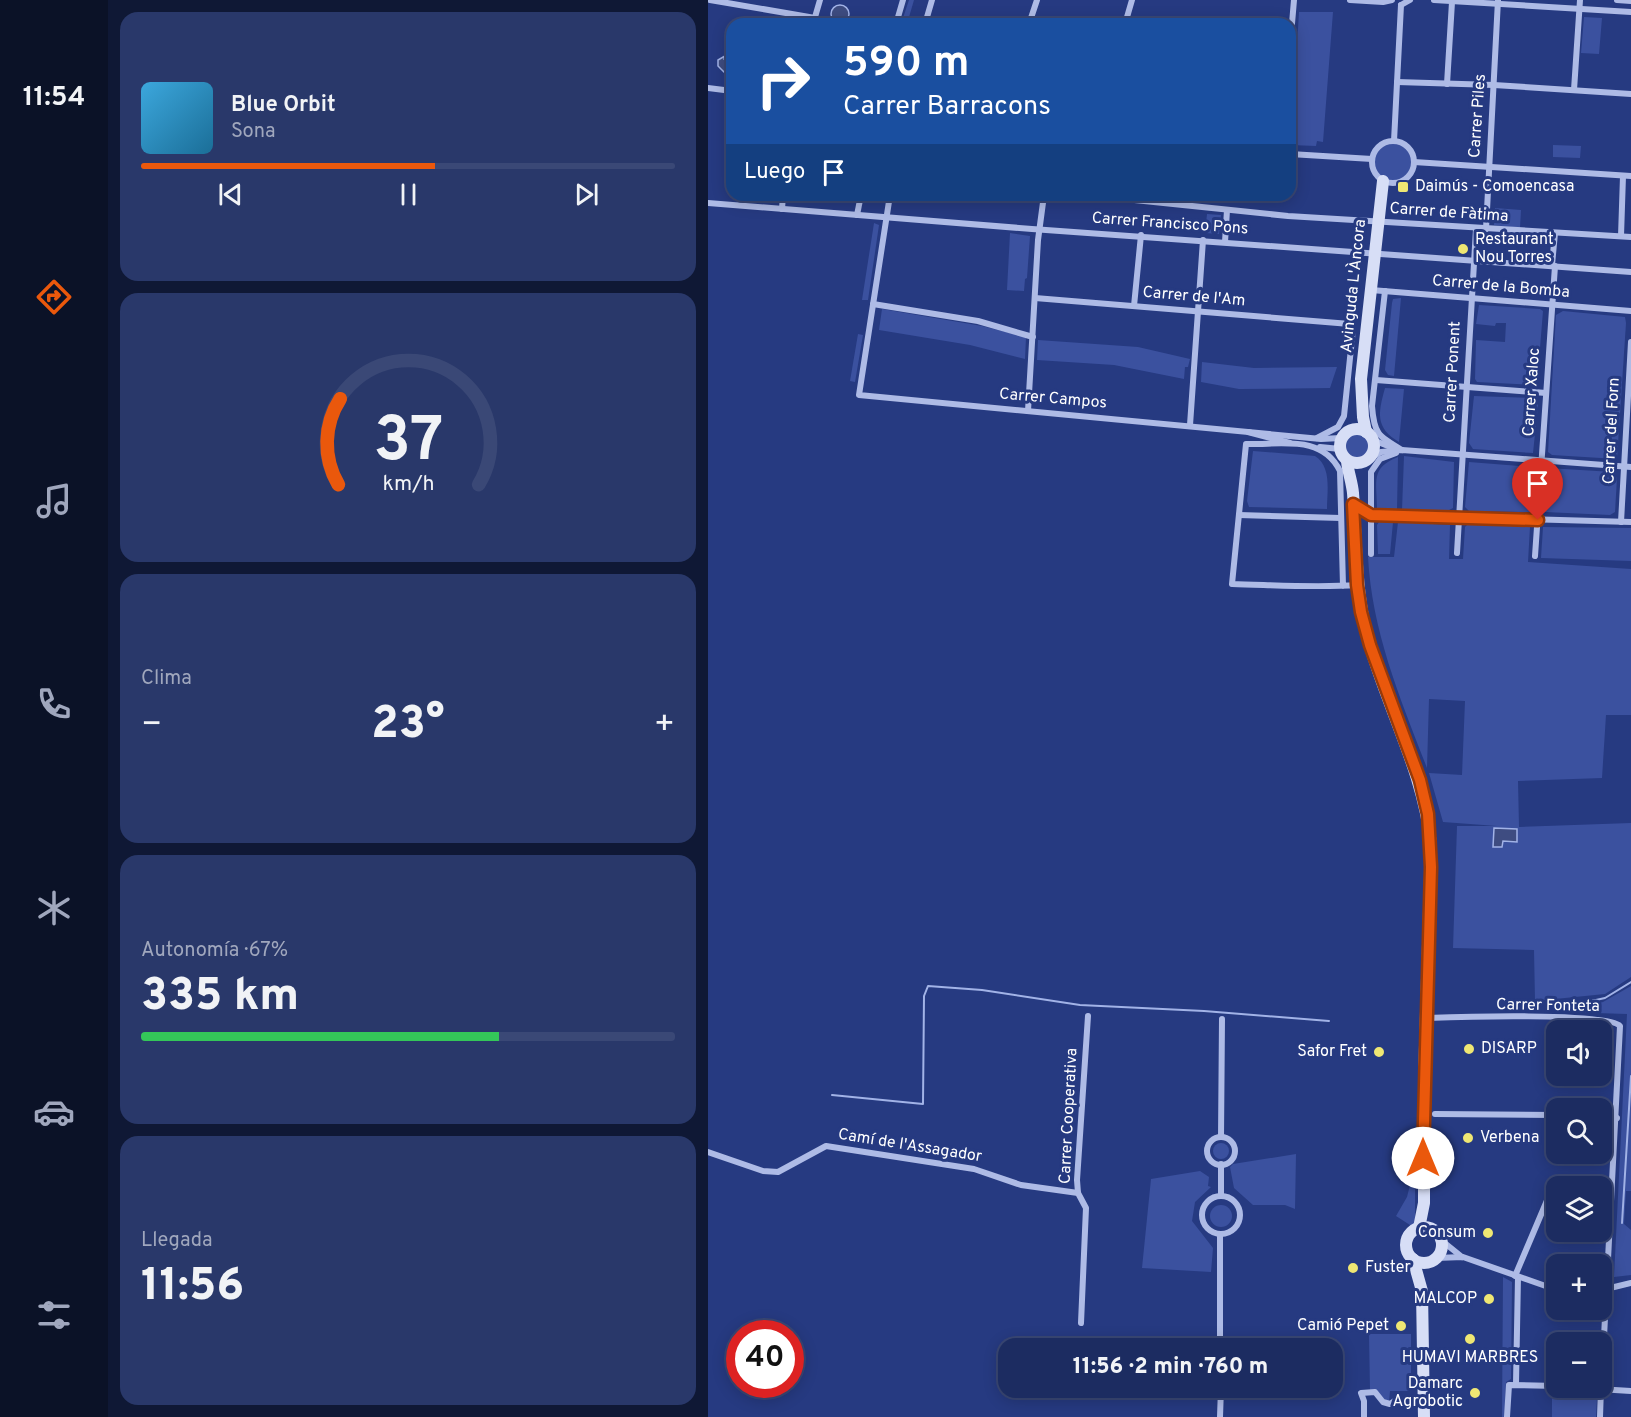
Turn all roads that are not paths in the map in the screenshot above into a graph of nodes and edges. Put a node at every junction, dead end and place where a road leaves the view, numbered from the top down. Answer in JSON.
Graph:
{"nodes":[{"id":1,"x":710,"y":0,"type":"edge"},
{"id":2,"x":820,"y":0,"type":"edge"},
{"id":3,"x":903,"y":0,"type":"edge"},
{"id":4,"x":932,"y":0,"type":"edge"},
{"id":5,"x":1037,"y":0,"type":"edge"},
{"id":6,"x":1132,"y":0,"type":"edge"},
{"id":7,"x":1294,"y":0,"type":"edge"},
{"id":8,"x":1350,"y":0,"type":"edge"},
{"id":9,"x":1393,"y":0,"type":"edge"},
{"id":10,"x":1410,"y":0,"type":"edge"},
{"id":11,"x":1434,"y":0,"type":"edge"},
{"id":12,"x":1580,"y":0,"type":"edge"},
{"id":13,"x":1617,"y":0,"type":"edge"},
{"id":14,"x":1631,"y":1,"type":"edge"},
{"id":15,"x":1452,"y":2,"type":"junction"},
{"id":16,"x":1498,"y":2,"type":"edge"},
{"id":17,"x":1401,"y":5,"type":"junction"},
{"id":18,"x":1579,"y":9,"type":"junction"},
{"id":19,"x":1631,"y":12,"type":"edge"},
{"id":20,"x":799,"y":18,"type":"edge"},
{"id":21,"x":815,"y":18,"type":"edge"},
{"id":22,"x":898,"y":18,"type":"edge"},
{"id":23,"x":927,"y":18,"type":"edge"},
{"id":24,"x":1031,"y":18,"type":"edge"},
{"id":25,"x":1127,"y":18,"type":"edge"},
{"id":26,"x":1292,"y":18,"type":"edge"},
{"id":27,"x":1397,"y":82,"type":"junction"},
{"id":28,"x":1447,"y":84,"type":"junction"},
{"id":29,"x":1494,"y":84,"type":"junction"},
{"id":30,"x":708,"y":88,"type":"edge"},
{"id":31,"x":726,"y":90,"type":"edge"},
{"id":32,"x":1574,"y":90,"type":"junction"},
{"id":33,"x":1631,"y":94,"type":"edge"},
{"id":34,"x":1394,"y":141,"type":"junction"},
{"id":35,"x":1296,"y":154,"type":"edge"},
{"id":36,"x":1372,"y":159,"type":"junction"},
{"id":37,"x":1414,"y":162,"type":"junction"},
{"id":38,"x":1488,"y":166,"type":"junction"},
{"id":39,"x":1623,"y":176,"type":"junction"},
{"id":40,"x":1631,"y":176,"type":"edge"},
{"id":41,"x":1383,"y":181,"type":"junction"},
{"id":42,"x":783,"y":201,"type":"edge"},
{"id":43,"x":860,"y":201,"type":"edge"},
{"id":44,"x":889,"y":201,"type":"edge"},
{"id":45,"x":1043,"y":201,"type":"edge"},
{"id":46,"x":1142,"y":201,"type":"edge"},
{"id":47,"x":708,"y":203,"type":"edge"},
{"id":48,"x":782,"y":209,"type":"junction"},
{"id":49,"x":1227,"y":210,"type":"junction"},
{"id":50,"x":857,"y":215,"type":"junction"},
{"id":51,"x":886,"y":217,"type":"junction"},
{"id":52,"x":1377,"y":222,"type":"junction"},
{"id":53,"x":1040,"y":228,"type":"junction"},
{"id":54,"x":1476,"y":229,"type":"junction"},
{"id":55,"x":1486,"y":229,"type":"junction"},
{"id":56,"x":1555,"y":233,"type":"junction"},
{"id":57,"x":1141,"y":235,"type":"junction"},
{"id":58,"x":1621,"y":236,"type":"junction"},
{"id":59,"x":1631,"y":237,"type":"edge"},
{"id":60,"x":1203,"y":240,"type":"junction"},
{"id":61,"x":1225,"y":242,"type":"junction"},
{"id":62,"x":1374,"y":254,"type":"junction"},
{"id":63,"x":1474,"y":261,"type":"junction"},
{"id":64,"x":1554,"y":266,"type":"junction"},
{"id":65,"x":1631,"y":272,"type":"edge"},
{"id":66,"x":1370,"y":290,"type":"junction"},
{"id":67,"x":1385,"y":291,"type":"junction"},
{"id":68,"x":1035,"y":298,"type":"junction"},
{"id":69,"x":1471,"y":298,"type":"junction"},
{"id":70,"x":873,"y":304,"type":"junction"},
{"id":71,"x":1134,"y":306,"type":"junction"},
{"id":72,"x":1552,"y":306,"type":"junction"},
{"id":73,"x":1631,"y":310,"type":"edge"},
{"id":74,"x":1198,"y":311,"type":"junction"},
{"id":75,"x":1033,"y":337,"type":"junction"},
{"id":76,"x":1631,"y":342,"type":"edge"},
{"id":77,"x":1376,"y":380,"type":"junction"},
{"id":78,"x":1466,"y":386,"type":"junction"},
{"id":79,"x":1546,"y":393,"type":"junction"},
{"id":80,"x":1360,"y":396,"type":"junction"},
{"id":81,"x":1629,"y":401,"type":"edge"},
{"id":82,"x":1028,"y":411,"type":"junction"},
{"id":83,"x":1190,"y":425,"type":"junction"},
{"id":84,"x":1245,"y":430,"type":"junction"},
{"id":85,"x":1370,"y":436,"type":"junction"},
{"id":86,"x":1316,"y":438,"type":"junction"},
{"id":87,"x":1344,"y":439,"type":"junction"},
{"id":88,"x":1292,"y":444,"type":"junction"},
{"id":89,"x":1320,"y":447,"type":"junction"},
{"id":90,"x":1402,"y":450,"type":"junction"},
{"id":91,"x":1462,"y":454,"type":"junction"},
{"id":92,"x":1366,"y":460,"type":"junction"},
{"id":93,"x":1541,"y":460,"type":"junction"},
{"id":94,"x":1347,"y":461,"type":"junction"},
{"id":95,"x":1627,"y":466,"type":"edge"},
{"id":96,"x":1353,"y":499,"type":"junction"},
{"id":97,"x":1239,"y":515,"type":"junction"},
{"id":98,"x":1371,"y":515,"type":"junction"},
{"id":99,"x":1458,"y":517,"type":"junction"},
{"id":100,"x":1341,"y":518,"type":"junction"},
{"id":101,"x":1538,"y":520,"type":"junction"},
{"id":102,"x":1621,"y":522,"type":"junction"},
{"id":103,"x":1631,"y":522,"type":"edge"},
{"id":104,"x":1457,"y":553,"type":"dead end"},
{"id":105,"x":1371,"y":554,"type":"dead end"},
{"id":106,"x":1536,"y":556,"type":"dead end"},
{"id":107,"x":1357,"y":585,"type":"junction"},
{"id":108,"x":1343,"y":586,"type":"junction"},
{"id":109,"x":1088,"y":1016,"type":"dead end"},
{"id":110,"x":1427,"y":1018,"type":"junction"},
{"id":111,"x":1222,"y":1019,"type":"dead end"},
{"id":112,"x":1435,"y":1114,"type":"dead end"},
{"id":113,"x":1546,"y":1115,"type":"edge"},
{"id":114,"x":1612,"y":1118,"type":"edge"},
{"id":115,"x":1617,"y":1118,"type":"junction"},
{"id":116,"x":1221,"y":1137,"type":"junction"},
{"id":117,"x":708,"y":1152,"type":"edge"},
{"id":118,"x":1221,"y":1164,"type":"junction"},
{"id":119,"x":1078,"y":1192,"type":"junction"},
{"id":120,"x":1221,"y":1196,"type":"junction"},
{"id":121,"x":1425,"y":1203,"type":"junction"},
{"id":122,"x":1546,"y":1204,"type":"edge"},
{"id":123,"x":1419,"y":1228,"type":"junction"},
{"id":124,"x":1220,"y":1235,"type":"junction"},
{"id":125,"x":1439,"y":1236,"type":"junction"},
{"id":126,"x":1607,"y":1254,"type":"edge"},
{"id":127,"x":1462,"y":1257,"type":"junction"},
{"id":128,"x":1413,"y":1258,"type":"junction"},
{"id":129,"x":1434,"y":1259,"type":"junction"},
{"id":130,"x":1517,"y":1277,"type":"junction"},
{"id":131,"x":1631,"y":1283,"type":"edge"},
{"id":132,"x":1546,"y":1286,"type":"edge"},
{"id":133,"x":1612,"y":1287,"type":"edge"},
{"id":134,"x":1422,"y":1292,"type":"junction"},
{"id":135,"x":1081,"y":1323,"type":"dead end"},
{"id":136,"x":1220,"y":1338,"type":"edge"},
{"id":137,"x":1516,"y":1383,"type":"junction"},
{"id":138,"x":1546,"y":1385,"type":"edge"},
{"id":139,"x":1612,"y":1389,"type":"edge"},
{"id":140,"x":1631,"y":1391,"type":"edge"},
{"id":141,"x":1221,"y":1398,"type":"edge"},
{"id":142,"x":1601,"y":1398,"type":"edge"},
{"id":143,"x":1413,"y":1400,"type":"dead end"},
{"id":144,"x":1220,"y":1417,"type":"edge"},
{"id":145,"x":1364,"y":1417,"type":"edge"},
{"id":146,"x":1424,"y":1417,"type":"edge"},
{"id":147,"x":1507,"y":1417,"type":"edge"},
{"id":148,"x":1600,"y":1417,"type":"edge"}],
"edges":[{"from":1,"to":20,"type":"street"},
{"from":2,"to":21,"type":"street"},
{"from":3,"to":22,"type":"street"},
{"from":4,"to":23,"type":"street"},
{"from":5,"to":24,"type":"street"},
{"from":6,"to":25,"type":"street"},
{"from":7,"to":26,"type":"street"},
{"from":8,"to":9,"type":"street"},
{"from":9,"to":17,"type":"street"},
{"from":10,"to":17,"type":"street"},
{"from":11,"to":15,"type":"street"},
{"from":12,"to":18,"type":"street"},
{"from":13,"to":14,"type":"street"},
{"from":15,"to":16,"type":"street"},
{"from":15,"to":28,"type":"street"},
{"from":16,"to":18,"type":"street"},
{"from":16,"to":29,"type":"street","name":"Carrer Piles"},
{"from":17,"to":27,"type":"street"},
{"from":18,"to":19,"type":"street"},
{"from":18,"to":32,"type":"street"},
{"from":27,"to":28,"type":"street"},
{"from":27,"to":34,"type":"street"},
{"from":28,"to":29,"type":"street"},
{"from":29,"to":32,"type":"street"},
{"from":29,"to":38,"type":"street","name":"Carrer Piles"},
{"from":30,"to":31,"type":"street"},
{"from":32,"to":33,"type":"street"},
{"from":34,"to":36,"type":"street"},
{"from":34,"to":37,"type":"street"},
{"from":35,"to":36,"type":"street"},
{"from":36,"to":41,"type":"street"},
{"from":37,"to":38,"type":"street"},
{"from":37,"to":41,"type":"street"},
{"from":38,"to":39,"type":"street"},
{"from":38,"to":55,"type":"street","name":"Carrer Piles"},
{"from":39,"to":40,"type":"street"},
{"from":39,"to":58,"type":"street"},
{"from":41,"to":52,"type":"street","name":"Avinguda L'Àncora"},
{"from":42,"to":48,"type":"street"},
{"from":43,"to":50,"type":"street"},
{"from":44,"to":51,"type":"street"},
{"from":45,"to":53,"type":"street"},
{"from":46,"to":49,"type":"street","name":"Carrer de Fàtima"},
{"from":47,"to":48,"type":"street","name":"Carrer Francisco Pons"},
{"from":48,"to":50,"type":"street","name":"Carrer Francisco Pons"},
{"from":49,"to":52,"type":"street","name":"Carrer de Fàtima"},
{"from":49,"to":61,"type":"street"},
{"from":50,"to":51,"type":"street","name":"Carrer Francisco Pons"},
{"from":51,"to":53,"type":"street","name":"Carrer Francisco Pons"},
{"from":51,"to":70,"type":"street"},
{"from":52,"to":54,"type":"street","name":"Carrer de Fàtima"},
{"from":52,"to":62,"type":"street","name":"Avinguda L'Àncora"},
{"from":53,"to":57,"type":"street","name":"Carrer Francisco Pons"},
{"from":53,"to":68,"type":"street"},
{"from":54,"to":55,"type":"street","name":"Carrer de Fàtima"},
{"from":54,"to":63,"type":"street","name":"Carrer Ponent"},
{"from":55,"to":56,"type":"street","name":"Carrer de Fàtima"},
{"from":56,"to":58,"type":"street","name":"Carrer de Fàtima"},
{"from":56,"to":64,"type":"street","name":"Carrer Xaloc"},
{"from":57,"to":60,"type":"street","name":"Carrer Francisco Pons"},
{"from":57,"to":71,"type":"street"},
{"from":58,"to":59,"type":"street","name":"Carrer de Fàtima"},
{"from":60,"to":61,"type":"street","name":"Carrer Francisco Pons"},
{"from":60,"to":74,"type":"street"},
{"from":61,"to":62,"type":"street","name":"Carrer Francisco Pons"},
{"from":62,"to":63,"type":"street","name":"Carrer Francisco Pons"},
{"from":62,"to":66,"type":"street","name":"Avinguda L'Àncora"},
{"from":63,"to":64,"type":"street","name":"Carrer Francisco Pons"},
{"from":63,"to":69,"type":"street","name":"Carrer Ponent"},
{"from":64,"to":65,"type":"street","name":"Carrer Francisco Pons"},
{"from":64,"to":72,"type":"street","name":"Carrer Xaloc"},
{"from":66,"to":67,"type":"street","name":"Carrer de la Bomba"},
{"from":66,"to":80,"type":"street","name":"Avinguda L'Àncora"},
{"from":67,"to":69,"type":"street","name":"Carrer de la Bomba"},
{"from":67,"to":77,"type":"street"},
{"from":68,"to":71,"type":"street","name":"Carrer de l'Am"},
{"from":68,"to":75,"type":"street"},
{"from":69,"to":72,"type":"street","name":"Carrer de la Bomba"},
{"from":69,"to":78,"type":"street","name":"Carrer Ponent"},
{"from":70,"to":75,"type":"street"},
{"from":70,"to":82,"type":"street","name":"Carrer Campos"},
{"from":71,"to":74,"type":"street","name":"Carrer de l'Am"},
{"from":72,"to":73,"type":"street","name":"Carrer de la Bomba"},
{"from":72,"to":79,"type":"street","name":"Carrer Xaloc"},
{"from":74,"to":83,"type":"street"},
{"from":74,"to":86,"type":"street","name":"Carrer de l'Am"},
{"from":75,"to":82,"type":"street"},
{"from":76,"to":81,"type":"street","name":"Carrer del Forn"},
{"from":77,"to":78,"type":"street"},
{"from":77,"to":90,"type":"street"},
{"from":78,"to":79,"type":"street"},
{"from":78,"to":91,"type":"street","name":"Carrer Ponent"},
{"from":79,"to":93,"type":"street","name":"Carrer Xaloc"},
{"from":80,"to":85,"type":"street","name":"Avinguda L'Àncora"},
{"from":80,"to":87,"type":"street","name":"Avinguda L'Àncora"},
{"from":81,"to":95,"type":"street","name":"Carrer del Forn"},
{"from":82,"to":83,"type":"street","name":"Carrer Campos"},
{"from":83,"to":84,"type":"street","name":"Carrer Campos"},
{"from":84,"to":86,"type":"street"},
{"from":84,"to":88,"type":"street"},
{"from":85,"to":87,"type":"street"},
{"from":85,"to":90,"type":"street"},
{"from":85,"to":92,"type":"street","name":"Avinguda L'Àncora"},
{"from":86,"to":87,"type":"street"},
{"from":87,"to":89,"type":"street"},
{"from":87,"to":94,"type":"street"},
{"from":88,"to":89,"type":"street"},
{"from":88,"to":97,"type":"street"},
{"from":89,"to":100,"type":"street"},
{"from":90,"to":91,"type":"street"},
{"from":90,"to":92,"type":"street"},
{"from":90,"to":98,"type":"street"},
{"from":91,"to":93,"type":"street"},
{"from":91,"to":99,"type":"street","name":"Carrer Ponent"},
{"from":92,"to":94,"type":"street"},
{"from":92,"to":96,"type":"street","name":"Avinguda L'Àncora"},
{"from":93,"to":95,"type":"street"},
{"from":93,"to":101,"type":"street","name":"Carrer Xaloc"},
{"from":94,"to":96,"type":"street"},
{"from":95,"to":102,"type":"street","name":"Carrer del Forn"},
{"from":96,"to":98,"type":"street"},
{"from":96,"to":107,"type":"street"},
{"from":97,"to":100,"type":"street"},
{"from":97,"to":108,"type":"street"},
{"from":98,"to":99,"type":"street"},
{"from":98,"to":105,"type":"street"},
{"from":99,"to":101,"type":"street"},
{"from":99,"to":104,"type":"street","name":"Carrer Ponent"},
{"from":100,"to":108,"type":"street"},
{"from":101,"to":102,"type":"street"},
{"from":101,"to":106,"type":"street","name":"Carrer Xaloc"},
{"from":102,"to":103,"type":"street"},
{"from":107,"to":108,"type":"street"},
{"from":107,"to":110,"type":"street"},
{"from":109,"to":119,"type":"street","name":"Carrer Cooperativa"},
{"from":110,"to":115,"type":"street","name":"Carrer Fonteta"},
{"from":110,"to":121,"type":"street"},
{"from":111,"to":116,"type":"street"},
{"from":112,"to":113,"type":"street"},
{"from":114,"to":115,"type":"street"},
{"from":115,"to":126,"type":"street","name":"Carrer Fonteta"},
{"from":116,"to":118,"type":"street"},
{"from":116,"to":118,"type":"street"},
{"from":117,"to":119,"type":"street","name":"Camí de l'Assagador"},
{"from":118,"to":120,"type":"street"},
{"from":119,"to":135,"type":"street","name":"Carrer Cooperativa"},
{"from":120,"to":124,"type":"street"},
{"from":120,"to":124,"type":"street"},
{"from":121,"to":123,"type":"street"},
{"from":121,"to":125,"type":"street"},
{"from":122,"to":130,"type":"street"},
{"from":123,"to":125,"type":"street"},
{"from":123,"to":128,"type":"street"},
{"from":124,"to":136,"type":"street"},
{"from":125,"to":127,"type":"street"},
{"from":125,"to":129,"type":"street"},
{"from":127,"to":129,"type":"street"},
{"from":127,"to":130,"type":"street"},
{"from":128,"to":129,"type":"street"},
{"from":128,"to":134,"type":"street"},
{"from":129,"to":134,"type":"street"},
{"from":130,"to":132,"type":"street"},
{"from":130,"to":137,"type":"street"},
{"from":131,"to":133,"type":"street"},
{"from":134,"to":146,"type":"street"},
{"from":137,"to":138,"type":"street"},
{"from":137,"to":147,"type":"street"},
{"from":139,"to":140,"type":"street"},
{"from":141,"to":144,"type":"street"},
{"from":142,"to":148,"type":"street"},
{"from":143,"to":145,"type":"street"}]}
